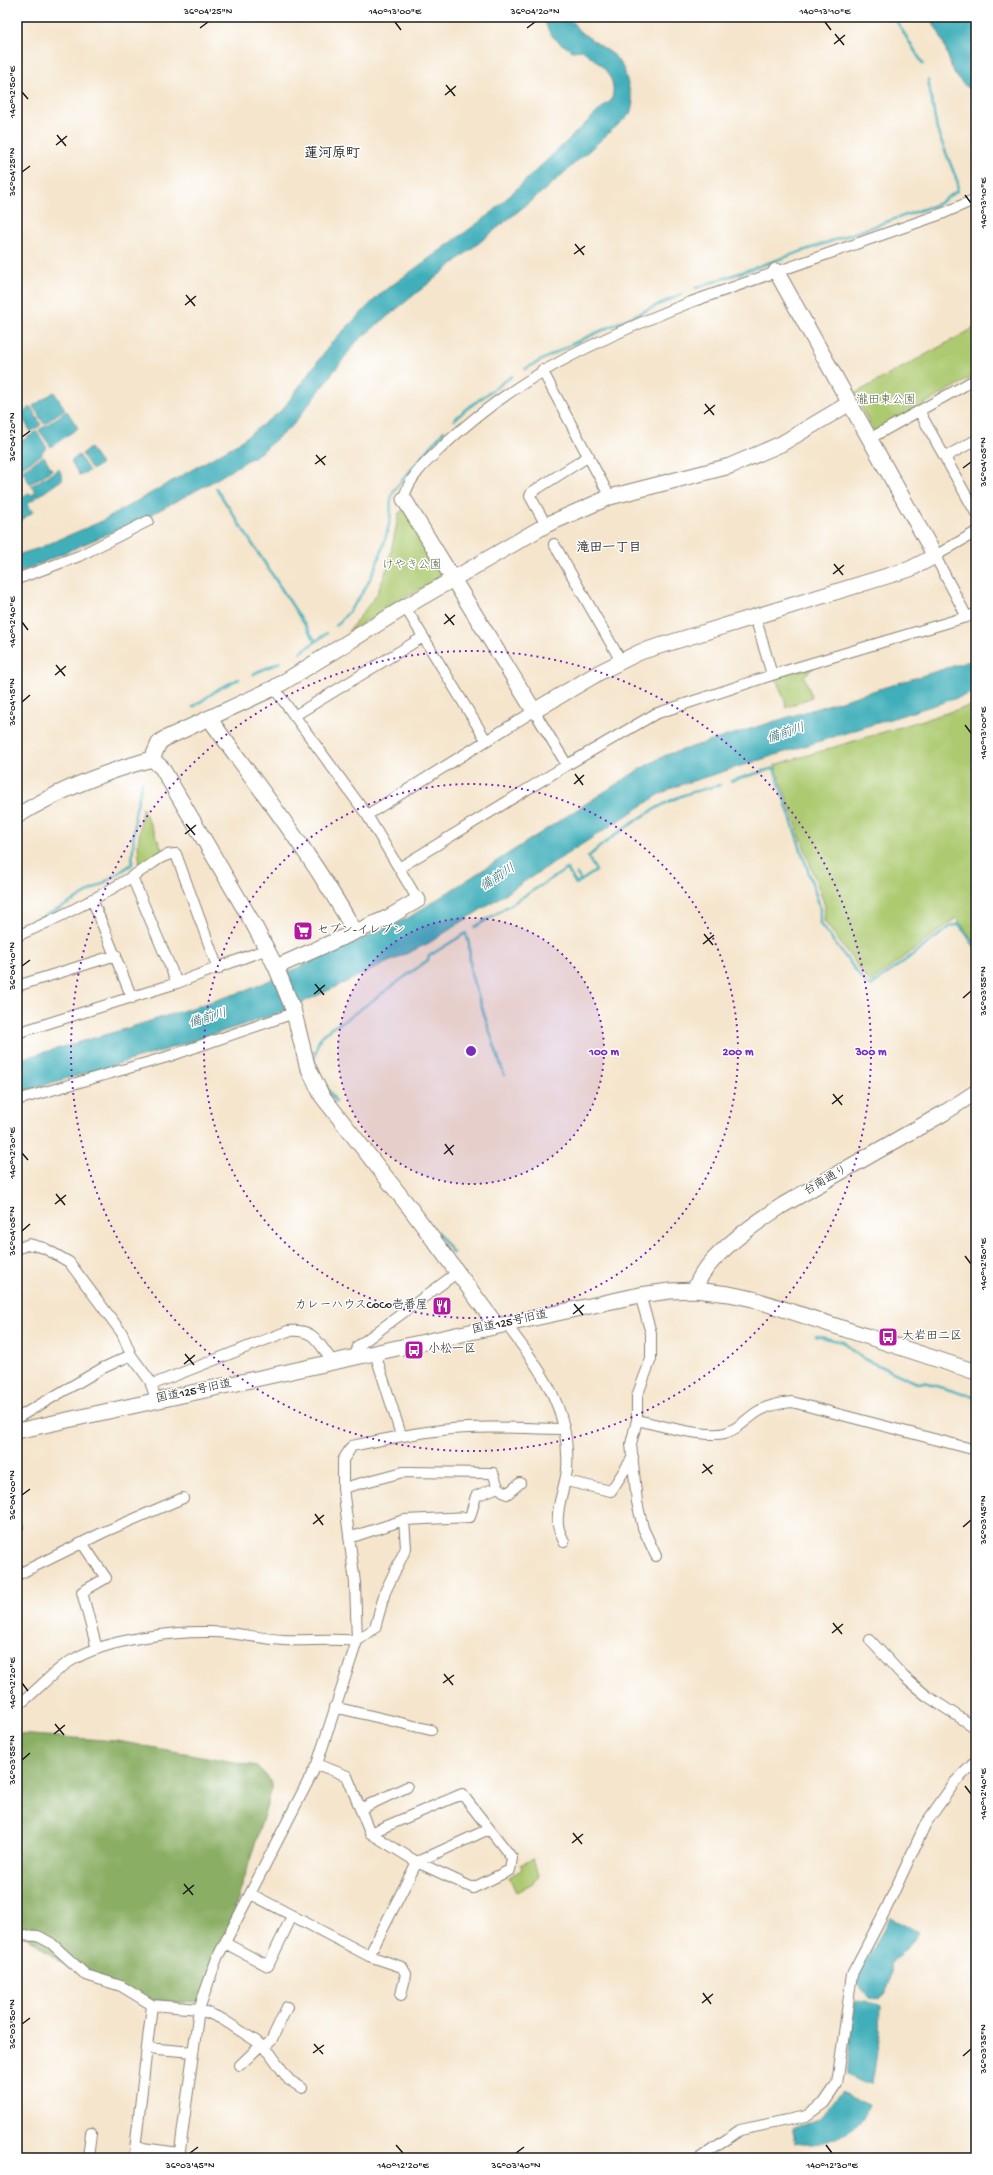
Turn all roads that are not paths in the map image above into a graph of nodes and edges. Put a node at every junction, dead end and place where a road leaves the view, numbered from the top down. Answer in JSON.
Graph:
{"nodes":[{"id":1,"x":976,"y":199,"type":"edge"},
{"id":2,"x":776,"y":271,"type":"junction"},
{"id":3,"x":542,"y":370,"type":"junction"},
{"id":4,"x":976,"y":380,"type":"edge"},
{"id":5,"x":850,"y":403,"type":"junction"},
{"id":6,"x":919,"y":411,"type":"junction"},
{"id":7,"x":869,"y":439,"type":"junction"},
{"id":8,"x":976,"y":440,"type":"edge"},
{"id":9,"x":589,"y":456,"type":"junction"},
{"id":10,"x":945,"y":457,"type":"junction"},
{"id":11,"x":610,"y":497,"type":"junction"},
{"id":12,"x":404,"y":499,"type":"joint"},
{"id":13,"x":976,"y":513,"type":"edge"},
{"id":14,"x":148,"y":521,"type":"dead end"},
{"id":15,"x":546,"y":525,"type":"junction"},
{"id":16,"x":976,"y":532,"type":"edge"},
{"id":17,"x":554,"y":544,"type":"dead end"},
{"id":18,"x":934,"y":556,"type":"junction"},
{"id":19,"x":453,"y":578,"type":"junction"},
{"id":20,"x":17,"y":579,"type":"edge"},
{"id":21,"x":405,"y":607,"type":"junction"},
{"id":22,"x":972,"y":615,"type":"edge"},
{"id":23,"x":754,"y":616,"type":"junction"},
{"id":24,"x":423,"y":637,"type":"junction"},
{"id":25,"x":621,"y":661,"type":"junction"},
{"id":26,"x":772,"y":675,"type":"junction"},
{"id":27,"x":274,"y":688,"type":"junction"},
{"id":28,"x":534,"y":711,"type":"junction"},
{"id":29,"x":294,"y":716,"type":"junction"},
{"id":30,"x":209,"y":718,"type":"junction"},
{"id":31,"x":486,"y":740,"type":"junction"},
{"id":32,"x":152,"y":759,"type":"junction"},
{"id":33,"x":567,"y":765,"type":"junction"},
{"id":34,"x":367,"y":815,"type":"junction"},
{"id":35,"x":17,"y":816,"type":"edge"},
{"id":36,"x":399,"y":868,"type":"junction"},
{"id":37,"x":132,"y":877,"type":"junction"},
{"id":38,"x":92,"y":899,"type":"junction"},
{"id":39,"x":418,"y":900,"type":"joint"},
{"id":40,"x":354,"y":932,"type":"junction"},
{"id":41,"x":17,"y":936,"type":"edge"},
{"id":42,"x":267,"y":949,"type":"junction"},
{"id":43,"x":116,"y":955,"type":"junction"},
{"id":44,"x":218,"y":969,"type":"junction"},
{"id":45,"x":277,"y":970,"type":"junction"},
{"id":46,"x":177,"y":983,"type":"junction"},
{"id":47,"x":17,"y":986,"type":"edge"},
{"id":48,"x":132,"y":998,"type":"junction"},
{"id":49,"x":294,"y":1011,"type":"junction"},
{"id":50,"x":17,"y":1033,"type":"edge"},
{"id":51,"x":976,"y":1092,"type":"edge"},
{"id":52,"x":17,"y":1100,"type":"edge"},
{"id":53,"x":17,"y":1249,"type":"edge"},
{"id":54,"x":458,"y":1272,"type":"junction"},
{"id":55,"x":694,"y":1290,"type":"junction"},
{"id":56,"x":640,"y":1295,"type":"junction"},
{"id":57,"x":501,"y":1325,"type":"junction"},
{"id":58,"x":375,"y":1353,"type":"junction"},
{"id":59,"x":130,"y":1355,"type":"junction"},
{"id":60,"x":355,"y":1357,"type":"junction"},
{"id":61,"x":333,"y":1362,"type":"junction"},
{"id":62,"x":976,"y":1372,"type":"edge"},
{"id":63,"x":151,"y":1385,"type":"junction"},
{"id":64,"x":156,"y":1400,"type":"junction"},
{"id":65,"x":17,"y":1418,"type":"edge"},
{"id":66,"x":637,"y":1420,"type":"junction"},
{"id":67,"x":564,"y":1429,"type":"junction"},
{"id":68,"x":17,"y":1431,"type":"edge"},
{"id":69,"x":401,"y":1435,"type":"junction"},
{"id":70,"x":976,"y":1450,"type":"edge"},
{"id":71,"x":633,"y":1457,"type":"junction"},
{"id":72,"x":566,"y":1481,"type":"junction"},
{"id":73,"x":520,"y":1483,"type":"dead end"},
{"id":74,"x":498,"y":1487,"type":"junction"},
{"id":75,"x":343,"y":1488,"type":"junction"},
{"id":76,"x":183,"y":1498,"type":"dead end"},
{"id":77,"x":404,"y":1520,"type":"junction"},
{"id":78,"x":349,"y":1538,"type":"junction"},
{"id":79,"x":564,"y":1542,"type":"dead end"},
{"id":80,"x":82,"y":1543,"type":"junction"},
{"id":81,"x":656,"y":1556,"type":"dead end"},
{"id":82,"x":17,"y":1575,"type":"edge"},
{"id":83,"x":870,"y":1640,"type":"dead end"},
{"id":84,"x":356,"y":1641,"type":"junction"},
{"id":85,"x":98,"y":1649,"type":"junction"},
{"id":86,"x":17,"y":1703,"type":"edge"},
{"id":87,"x":334,"y":1706,"type":"junction"},
{"id":88,"x":976,"y":1728,"type":"edge"},
{"id":89,"x":431,"y":1730,"type":"dead end"},
{"id":90,"x":976,"y":1761,"type":"edge"},
{"id":91,"x":317,"y":1764,"type":"junction"},
{"id":92,"x":407,"y":1787,"type":"dead end"},
{"id":93,"x":360,"y":1809,"type":"junction"},
{"id":94,"x":489,"y":1829,"type":"junction"},
{"id":95,"x":370,"y":1833,"type":"junction"},
{"id":96,"x":417,"y":1862,"type":"junction"},
{"id":97,"x":251,"y":1894,"type":"junction"},
{"id":98,"x":292,"y":1916,"type":"junction"},
{"id":99,"x":17,"y":1935,"type":"edge"},
{"id":100,"x":225,"y":1943,"type":"junction"},
{"id":101,"x":369,"y":1956,"type":"junction"},
{"id":102,"x":401,"y":1995,"type":"dead end"},
{"id":103,"x":152,"y":2005,"type":"junction"},
{"id":104,"x":287,"y":2007,"type":"dead end"},
{"id":105,"x":199,"y":2009,"type":"junction"},
{"id":106,"x":262,"y":2046,"type":"junction"},
{"id":107,"x":147,"y":2048,"type":"junction"},
{"id":108,"x":193,"y":2052,"type":"junction"},
{"id":109,"x":240,"y":2065,"type":"dead end"},
{"id":110,"x":302,"y":2088,"type":"dead end"},
{"id":111,"x":91,"y":2133,"type":"dead end"},
{"id":112,"x":135,"y":2147,"type":"junction"},
{"id":113,"x":179,"y":2156,"type":"edge"},
{"id":114,"x":88,"y":2158,"type":"edge"},
{"id":115,"x":134,"y":2158,"type":"edge"},
{"id":116,"x":700,"y":2158,"type":"edge"}],
"edges":[{"from":1,"to":2,"type":"street"},
{"from":2,"to":3,"type":"street"},
{"from":2,"to":5,"type":"street"},
{"from":3,"to":9,"type":"street"},
{"from":3,"to":12,"type":"street"},
{"from":4,"to":6,"type":"street"},
{"from":5,"to":7,"type":"street"},
{"from":5,"to":11,"type":"street"},
{"from":6,"to":7,"type":"street"},
{"from":6,"to":10,"type":"street"},
{"from":7,"to":18,"type":"street"},
{"from":8,"to":10,"type":"street"},
{"from":9,"to":11,"type":"street"},
{"from":9,"to":15,"type":"street"},
{"from":10,"to":13,"type":"street"},
{"from":11,"to":15,"type":"street"},
{"from":12,"to":19,"type":"street"},
{"from":14,"to":20,"type":"street"},
{"from":15,"to":19,"type":"street"},
{"from":16,"to":18,"type":"street"},
{"from":17,"to":25,"type":"street"},
{"from":18,"to":22,"type":"street"},
{"from":18,"to":23,"type":"street"},
{"from":19,"to":21,"type":"street"},
{"from":19,"to":28,"type":"street"},
{"from":21,"to":24,"type":"street"},
{"from":21,"to":27,"type":"street"},
{"from":22,"to":26,"type":"street"},
{"from":23,"to":25,"type":"street"},
{"from":23,"to":26,"type":"street"},
{"from":24,"to":29,"type":"street"},
{"from":24,"to":31,"type":"street"},
{"from":25,"to":28,"type":"street"},
{"from":26,"to":33,"type":"street"},
{"from":27,"to":29,"type":"street"},
{"from":27,"to":30,"type":"street"},
{"from":28,"to":31,"type":"street"},
{"from":28,"to":33,"type":"street"},
{"from":29,"to":34,"type":"street"},
{"from":30,"to":32,"type":"street"},
{"from":30,"to":40,"type":"street"},
{"from":31,"to":34,"type":"street"},
{"from":32,"to":35,"type":"street"},
{"from":32,"to":42,"type":"street"},
{"from":33,"to":36,"type":"street"},
{"from":34,"to":36,"type":"street"},
{"from":36,"to":39,"type":"street"},
{"from":37,"to":38,"type":"street"},
{"from":37,"to":44,"type":"street"},
{"from":37,"to":46,"type":"street"},
{"from":38,"to":41,"type":"street"},
{"from":38,"to":43,"type":"street"},
{"from":39,"to":40,"type":"street"},
{"from":40,"to":45,"type":"street"},
{"from":42,"to":44,"type":"street"},
{"from":42,"to":45,"type":"street"},
{"from":43,"to":47,"type":"street"},
{"from":43,"to":48,"type":"street"},
{"from":44,"to":46,"type":"street"},
{"from":45,"to":49,"type":"street"},
{"from":46,"to":48,"type":"street"},
{"from":48,"to":50,"type":"street"},
{"from":49,"to":52,"type":"street"},
{"from":49,"to":54,"type":"street"},
{"from":51,"to":55,"type":"street","name":"台南通り"},
{"from":53,"to":59,"type":"street"},
{"from":54,"to":57,"type":"street"},
{"from":54,"to":60,"type":"street"},
{"from":55,"to":56,"type":"street","name":"国道125号旧道"},
{"from":55,"to":62,"type":"street","name":"国道125号旧道"},
{"from":56,"to":57,"type":"street","name":"国道125号旧道"},
{"from":56,"to":66,"type":"street"},
{"from":57,"to":58,"type":"street","name":"国道125号旧道"},
{"from":57,"to":67,"type":"street"},
{"from":58,"to":60,"type":"street","name":"国道125号旧道"},
{"from":58,"to":69,"type":"street"},
{"from":59,"to":63,"type":"street"},
{"from":59,"to":65,"type":"street"},
{"from":60,"to":61,"type":"street","name":"国道125号旧道"},
{"from":61,"to":63,"type":"street"},
{"from":61,"to":64,"type":"street","name":"国道125号旧道"},
{"from":63,"to":64,"type":"street"},
{"from":64,"to":68,"type":"street","name":"国道125号旧道"},
{"from":66,"to":70,"type":"street"},
{"from":66,"to":71,"type":"street"},
{"from":67,"to":69,"type":"street"},
{"from":67,"to":72,"type":"street"},
{"from":69,"to":75,"type":"street"},
{"from":71,"to":72,"type":"street"},
{"from":71,"to":81,"type":"street"},
{"from":72,"to":79,"type":"street"},
{"from":73,"to":74,"type":"street"},
{"from":74,"to":75,"type":"street"},
{"from":74,"to":77,"type":"street"},
{"from":75,"to":78,"type":"street"},
{"from":76,"to":80,"type":"street"},
{"from":77,"to":78,"type":"street"},
{"from":77,"to":84,"type":"street"},
{"from":78,"to":84,"type":"street"},
{"from":80,"to":82,"type":"street"},
{"from":80,"to":85,"type":"street"},
{"from":83,"to":88,"type":"street"},
{"from":84,"to":85,"type":"street"},
{"from":84,"to":87,"type":"street"},
{"from":85,"to":86,"type":"street"},
{"from":87,"to":89,"type":"street"},
{"from":87,"to":91,"type":"street"},
{"from":90,"to":116,"type":"street"},
{"from":91,"to":93,"type":"street"},
{"from":91,"to":97,"type":"street"},
{"from":92,"to":93,"type":"street"},
{"from":93,"to":95,"type":"street"},
{"from":94,"to":95,"type":"street"},
{"from":94,"to":96,"type":"street"},
{"from":94,"to":96,"type":"street"},
{"from":95,"to":96,"type":"street"},
{"from":96,"to":101,"type":"street"},
{"from":97,"to":98,"type":"street"},
{"from":97,"to":100,"type":"street"},
{"from":98,"to":100,"type":"street"},
{"from":98,"to":101,"type":"street"},
{"from":99,"to":103,"type":"street"},
{"from":100,"to":105,"type":"street"},
{"from":101,"to":102,"type":"street"},
{"from":103,"to":105,"type":"street"},
{"from":103,"to":107,"type":"street"},
{"from":104,"to":106,"type":"street"},
{"from":105,"to":106,"type":"street"},
{"from":105,"to":108,"type":"street"},
{"from":106,"to":109,"type":"street"},
{"from":106,"to":110,"type":"street"},
{"from":107,"to":108,"type":"street"},
{"from":107,"to":112,"type":"street"},
{"from":108,"to":113,"type":"street"},
{"from":111,"to":114,"type":"street"},
{"from":112,"to":113,"type":"street"},
{"from":112,"to":115,"type":"street"}]}
